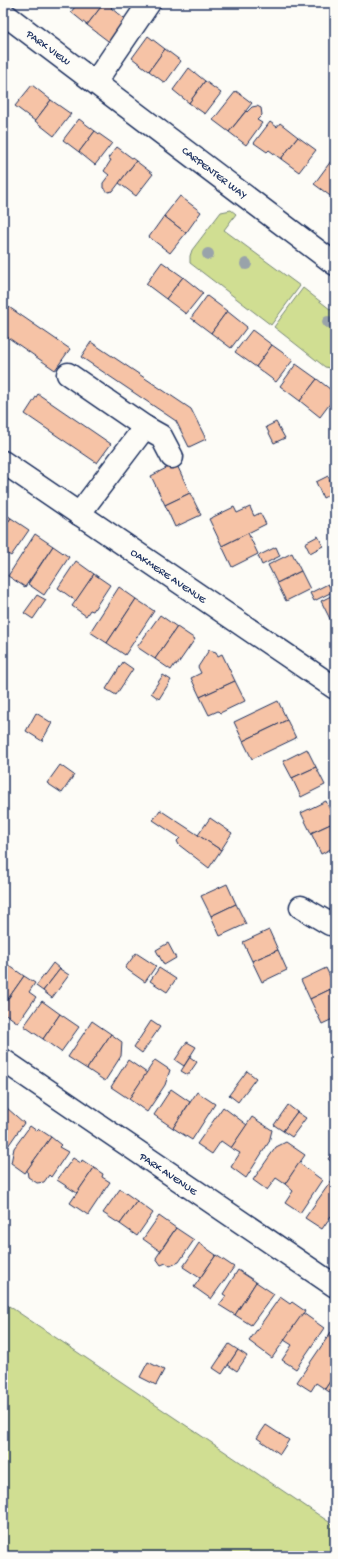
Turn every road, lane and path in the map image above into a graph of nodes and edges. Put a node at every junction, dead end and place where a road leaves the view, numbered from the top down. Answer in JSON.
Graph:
{"nodes":[{"id":1,"x":149,"y":3,"type":"edge"},
{"id":2,"x":3,"y":13,"type":"edge"},
{"id":3,"x":96,"y":81,"type":"junction"},
{"id":4,"x":335,"y":264,"type":"edge"},
{"id":5,"x":68,"y":374,"type":"dead end"},
{"id":6,"x":145,"y":427,"type":"junction"},
{"id":7,"x":172,"y":457,"type":"dead end"},
{"id":8,"x":3,"y":462,"type":"edge"},
{"id":9,"x":79,"y":514,"type":"junction"},
{"id":10,"x":335,"y":688,"type":"edge"},
{"id":11,"x":301,"y":907,"type":"dead end"},
{"id":12,"x":333,"y":925,"type":"edge"},
{"id":13,"x":3,"y":1060,"type":"edge"},
{"id":14,"x":335,"y":1286,"type":"edge"}],
"edges":[{"from":1,"to":3,"type":"street"},
{"from":2,"to":3,"type":"street","name":"PARK VIEW"},
{"from":3,"to":4,"type":"street","name":"CARPENTER WAY"},
{"from":5,"to":6,"type":"street"},
{"from":6,"to":7,"type":"street"},
{"from":6,"to":9,"type":"street"},
{"from":8,"to":9,"type":"street","name":"OAKMERE AVENUE"},
{"from":9,"to":10,"type":"street","name":"OAKMERE AVENUE"},
{"from":11,"to":12,"type":"street"},
{"from":13,"to":14,"type":"street","name":"PARK AVENUE"}]}
